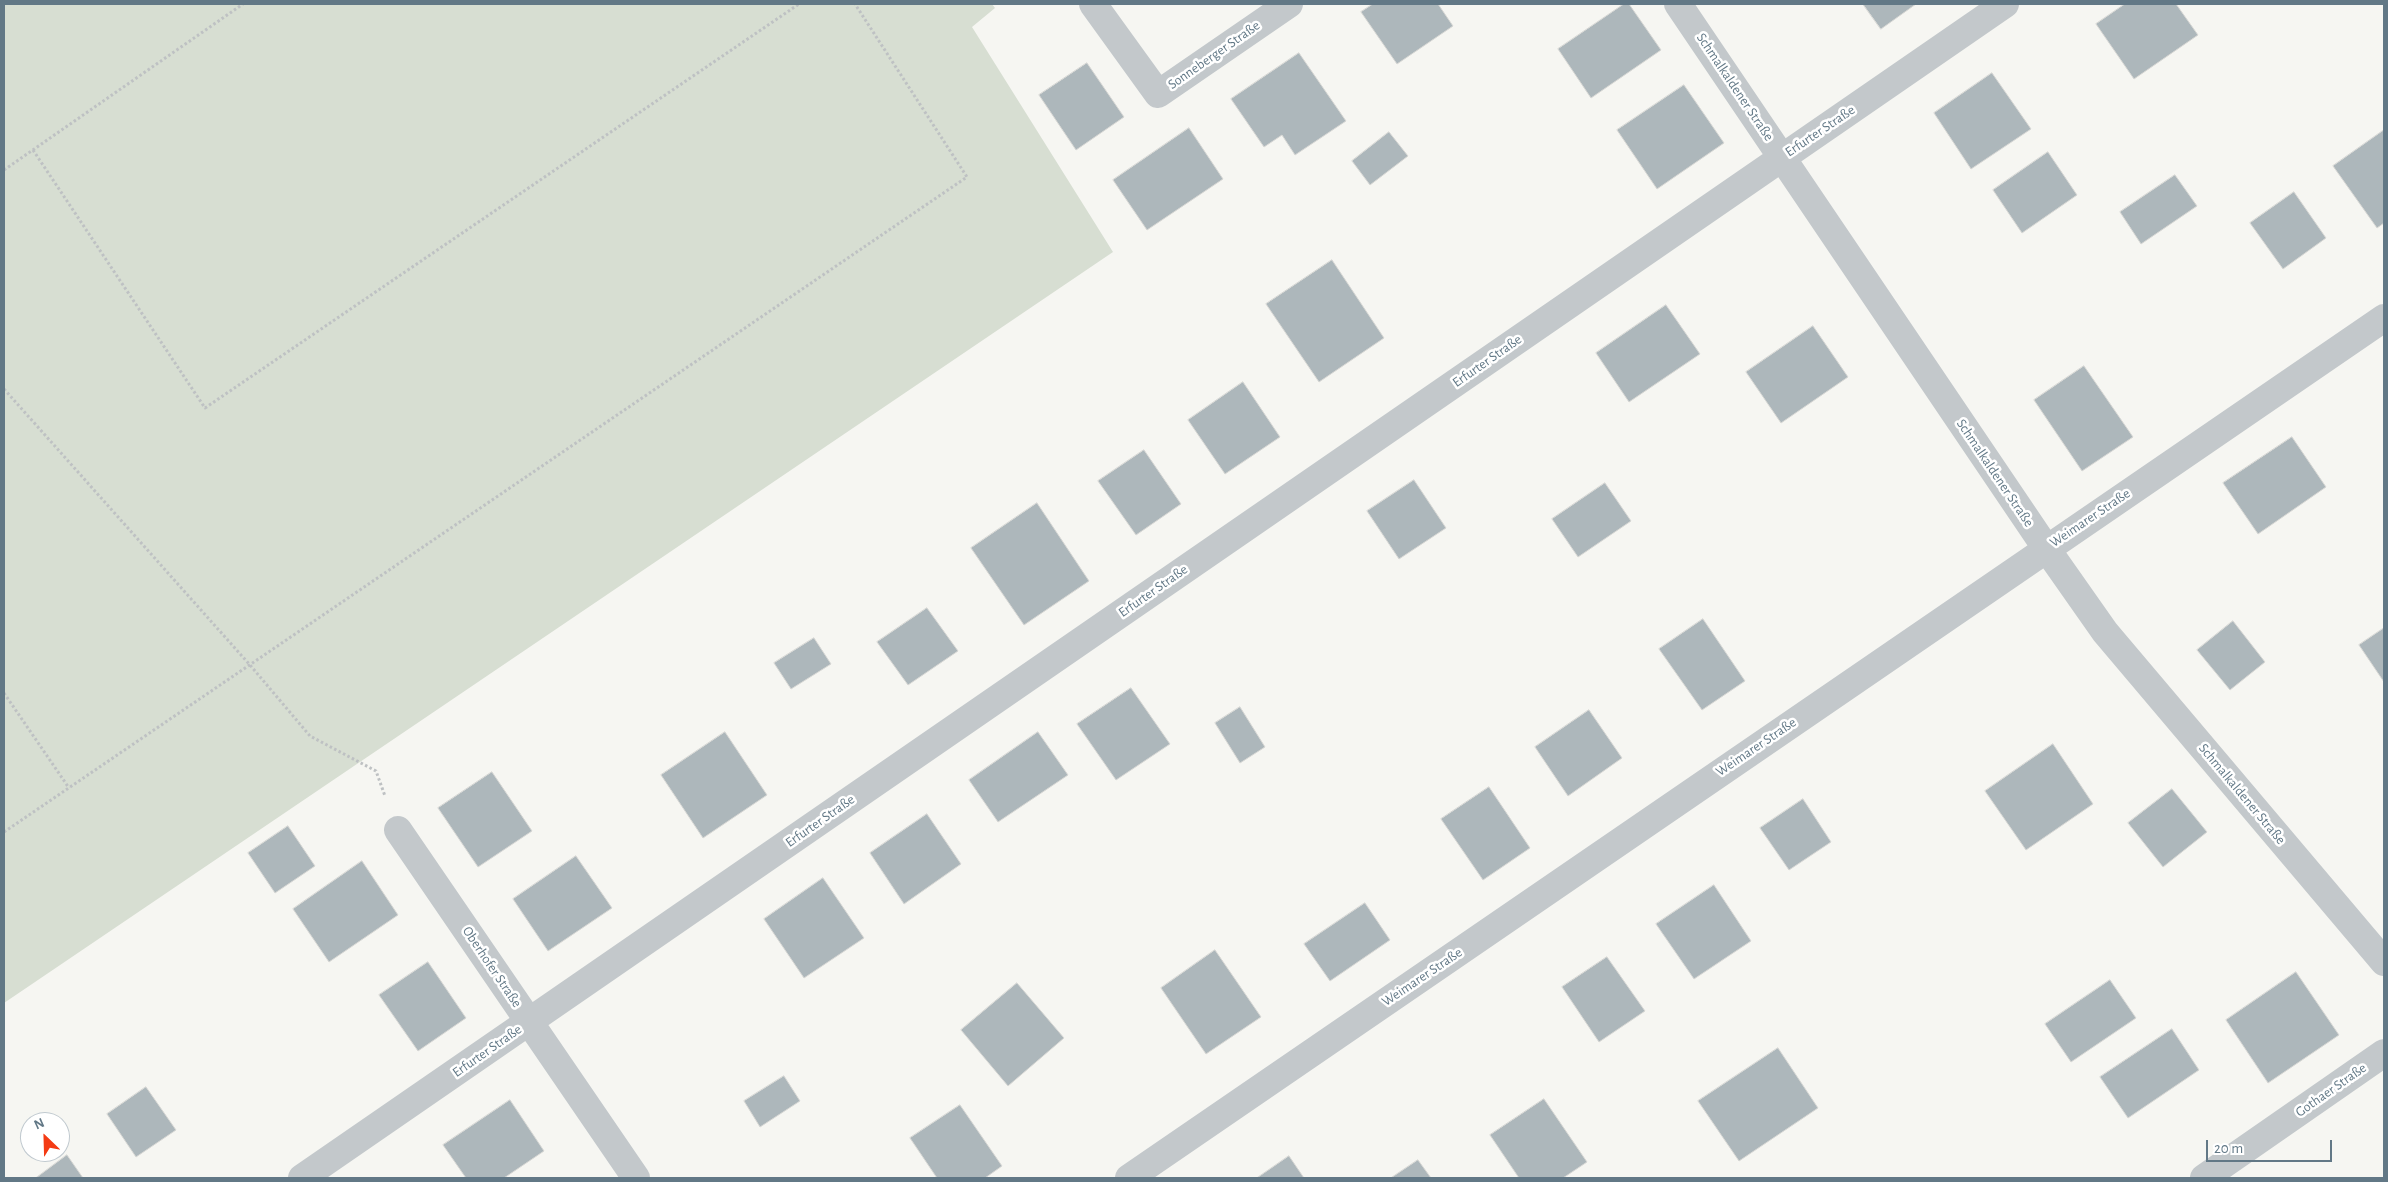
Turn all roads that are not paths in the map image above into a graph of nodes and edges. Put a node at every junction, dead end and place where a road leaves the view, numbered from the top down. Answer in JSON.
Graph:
{"nodes":[{"id":1,"x":1092,"y":4,"type":"edge"},
{"id":2,"x":1289,"y":4,"type":"edge"},
{"id":3,"x":1678,"y":4,"type":"edge"},
{"id":4,"x":2005,"y":4,"type":"edge"},
{"id":5,"x":1783,"y":156,"type":"junction"},
{"id":6,"x":2384,"y":318,"type":"edge"},
{"id":7,"x":2046,"y":548,"type":"junction"},
{"id":8,"x":398,"y":830,"type":"road end"},
{"id":9,"x":2384,"y":962,"type":"edge"},
{"id":10,"x":529,"y":1022,"type":"junction"},
{"id":11,"x":2384,"y":1053,"type":"edge"},
{"id":12,"x":302,"y":1178,"type":"edge"},
{"id":13,"x":636,"y":1178,"type":"edge"},
{"id":14,"x":1129,"y":1178,"type":"edge"},
{"id":15,"x":2204,"y":1178,"type":"edge"}],
"edges":[{"from":1,"to":2,"type":"street","name":"Sonneberger Straße"},
{"from":3,"to":5,"type":"street","name":"Schmalkaldener Straße"},
{"from":4,"to":5,"type":"street","name":"Erfurter Straße"},
{"from":5,"to":7,"type":"street","name":"Schmalkaldener Straße"},
{"from":5,"to":10,"type":"street","name":"Erfurter Straße"},
{"from":6,"to":7,"type":"street","name":"Weimarer Straße"},
{"from":7,"to":9,"type":"street","name":"Schmalkaldener Straße"},
{"from":7,"to":14,"type":"street","name":"Weimarer Straße"},
{"from":8,"to":10,"type":"street","name":"Oberhofer Straße"},
{"from":10,"to":12,"type":"street","name":"Erfurter Straße"},
{"from":10,"to":13,"type":"street","name":"Oberhofer Straße"},
{"from":11,"to":15,"type":"street","name":"Gothaer Straße"}]}
